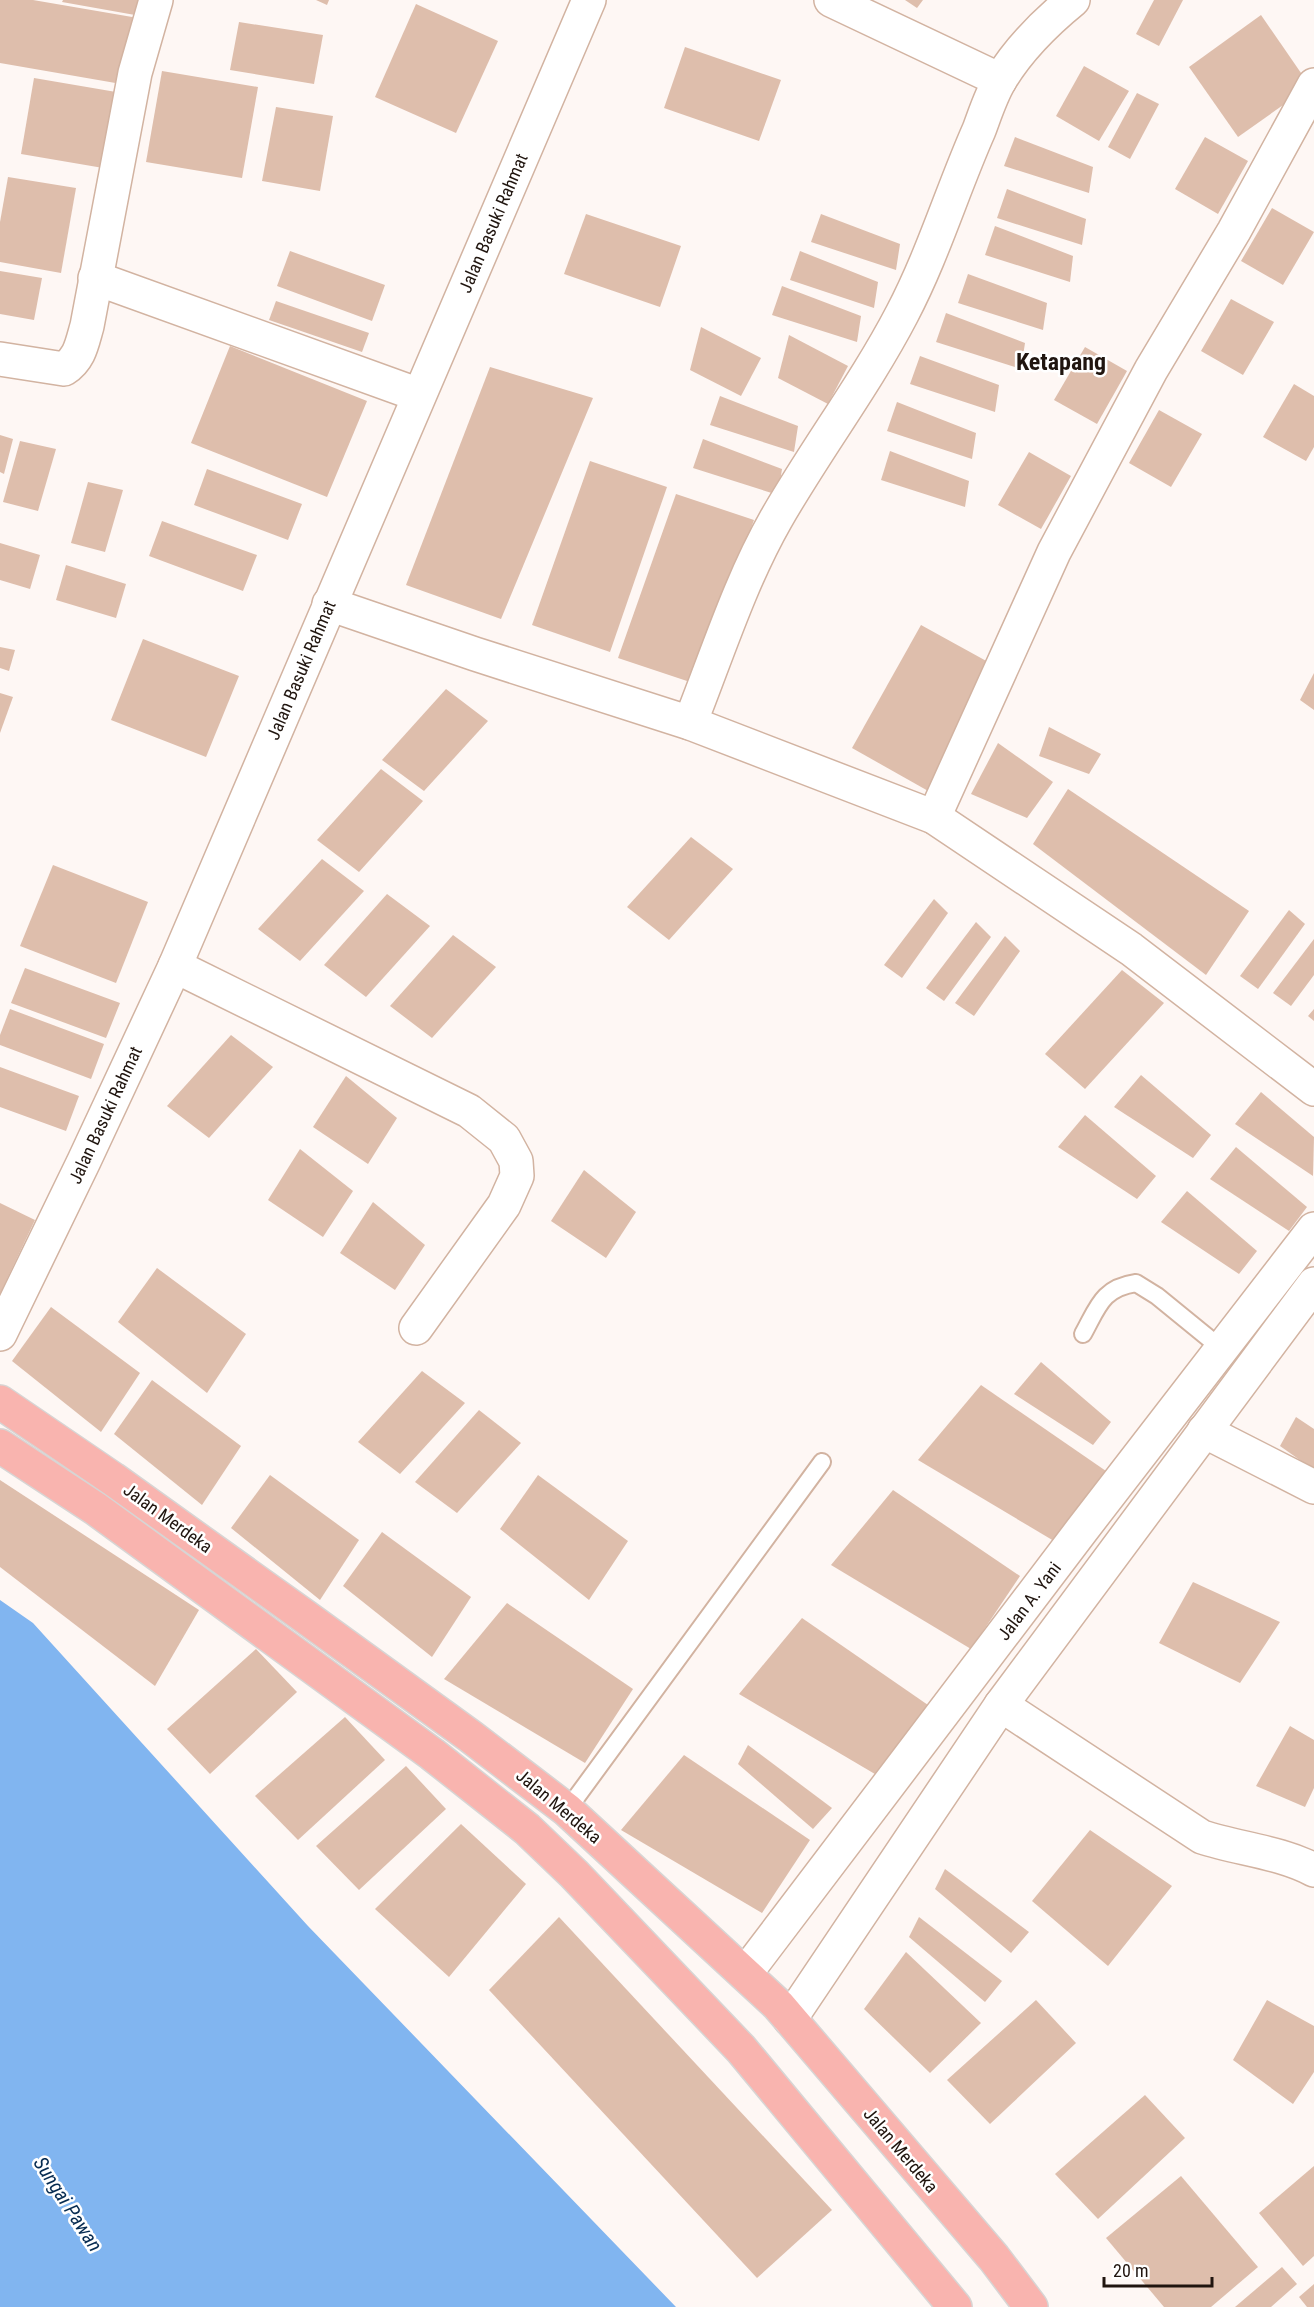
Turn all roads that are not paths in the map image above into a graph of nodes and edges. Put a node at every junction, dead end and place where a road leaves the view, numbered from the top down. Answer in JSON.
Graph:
{"nodes":[{"id":1,"x":156,"y":0,"type":"edge"},
{"id":2,"x":589,"y":0,"type":"edge"},
{"id":3,"x":831,"y":0,"type":"edge"},
{"id":4,"x":1073,"y":0,"type":"edge"},
{"id":5,"x":1000,"y":80,"type":"junction"},
{"id":6,"x":1314,"y":85,"type":"edge"},
{"id":7,"x":96,"y":278,"type":"junction"},
{"id":8,"x":0,"y":359,"type":"edge"},
{"id":9,"x":419,"y":396,"type":"junction"},
{"id":10,"x":329,"y":604,"type":"junction"},
{"id":11,"x":690,"y":723,"type":"junction"},
{"id":12,"x":934,"y":817,"type":"junction"},
{"id":13,"x":175,"y":966,"type":"junction"},
{"id":14,"x":1314,"y":1089,"type":"edge"},
{"id":15,"x":1314,"y":1229,"type":"edge"},
{"id":16,"x":1314,"y":1284,"type":"edge"},
{"id":17,"x":416,"y":1328,"type":"dead end"},
{"id":18,"x":0,"y":1334,"type":"edge"},
{"id":19,"x":1083,"y":1334,"type":"dead end"},
{"id":20,"x":1222,"y":1348,"type":"junction"},
{"id":21,"x":0,"y":1402,"type":"edge"},
{"id":22,"x":1204,"y":1431,"type":"junction"},
{"id":23,"x":0,"y":1446,"type":"edge"},
{"id":24,"x":822,"y":1462,"type":"dead end"},
{"id":25,"x":1314,"y":1487,"type":"edge"},
{"id":26,"x":1081,"y":1531,"type":"junction"},
{"id":27,"x":1114,"y":1552,"type":"junction"},
{"id":28,"x":307,"y":1618,"type":"junction"},
{"id":29,"x":289,"y":1649,"type":"junction"},
{"id":30,"x":1001,"y":1705,"type":"junction"},
{"id":31,"x":567,"y":1810,"type":"junction"},
{"id":32,"x":1314,"y":1870,"type":"edge"},
{"id":33,"x":745,"y":1974,"type":"junction"},
{"id":34,"x":790,"y":2019,"type":"junction"},
{"id":35,"x":955,"y":2307,"type":"edge"},
{"id":36,"x":1031,"y":2307,"type":"edge"}],
"edges":[{"from":1,"to":7,"type":"street"},
{"from":2,"to":9,"type":"street","name":"Jalan Basuki Rahmat"},
{"from":3,"to":5,"type":"street"},
{"from":4,"to":5,"type":"street"},
{"from":5,"to":11,"type":"street"},
{"from":6,"to":12,"type":"street"},
{"from":7,"to":8,"type":"street"},
{"from":7,"to":9,"type":"street"},
{"from":9,"to":10,"type":"street","name":"Jalan Basuki Rahmat"},
{"from":10,"to":11,"type":"street"},
{"from":10,"to":13,"type":"street","name":"Jalan Basuki Rahmat"},
{"from":11,"to":12,"type":"street"},
{"from":12,"to":14,"type":"street"},
{"from":13,"to":17,"type":"street"},
{"from":13,"to":18,"type":"street","name":"Jalan Basuki Rahmat"},
{"from":15,"to":20,"type":"street","name":"Jalan A. Yani"},
{"from":16,"to":22,"type":"street"},
{"from":19,"to":20,"type":"lane"},
{"from":20,"to":26,"type":"street","name":"Jalan A. Yani"},
{"from":21,"to":28,"type":"main road","name":"Jalan Merdeka"},
{"from":22,"to":25,"type":"street"},
{"from":22,"to":27,"type":"street"},
{"from":23,"to":29,"type":"main road","name":"Jalan Merdeka"},
{"from":24,"to":31,"type":"lane"},
{"from":26,"to":27,"type":"street"},
{"from":26,"to":33,"type":"street","name":"Jalan A. Yani"},
{"from":27,"to":30,"type":"street"},
{"from":28,"to":29,"type":"main road"},
{"from":28,"to":31,"type":"main road","name":"Jalan Merdeka"},
{"from":29,"to":35,"type":"main road","name":"Jalan Merdeka"},
{"from":30,"to":32,"type":"street"},
{"from":30,"to":34,"type":"street"},
{"from":31,"to":33,"type":"main road","name":"Jalan Merdeka"},
{"from":33,"to":34,"type":"main road","name":"Jalan Merdeka"},
{"from":34,"to":36,"type":"main road","name":"Jalan Merdeka"}]}
